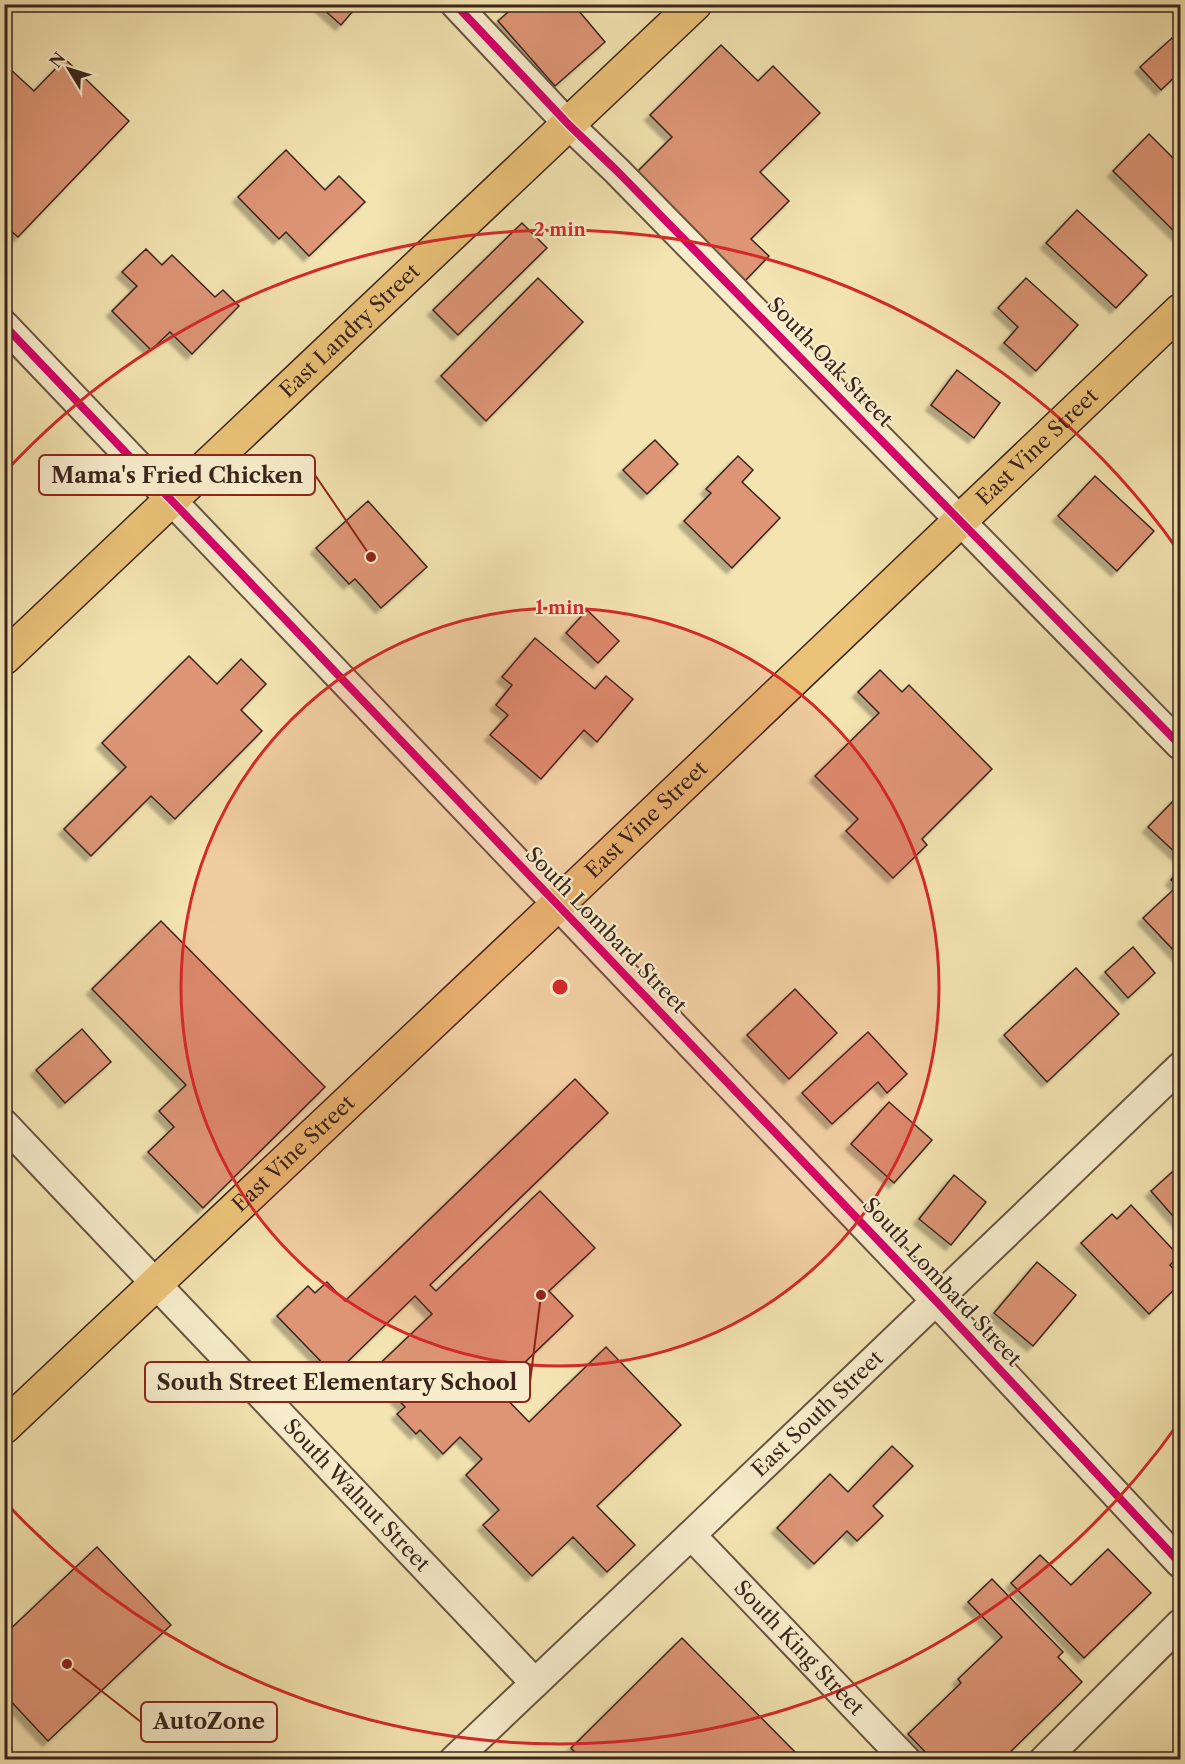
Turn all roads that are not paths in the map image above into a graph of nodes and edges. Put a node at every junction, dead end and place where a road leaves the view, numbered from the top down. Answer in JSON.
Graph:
{"nodes":[{"id":1,"x":455,"y":4,"type":"edge"},
{"id":2,"x":695,"y":4,"type":"edge"},
{"id":3,"x":569,"y":125,"type":"junction"},
{"id":4,"x":1180,"y":311,"type":"edge"},
{"id":5,"x":4,"y":325,"type":"edge"},
{"id":6,"x":172,"y":500,"type":"junction"},
{"id":7,"x":960,"y":520,"type":"junction"},
{"id":8,"x":4,"y":658,"type":"edge"},
{"id":9,"x":1180,"y":745,"type":"edge"},
{"id":10,"x":557,"y":905,"type":"junction"},
{"id":11,"x":1180,"y":1067,"type":"edge"},
{"id":12,"x":4,"y":1125,"type":"edge"},
{"id":13,"x":155,"y":1284,"type":"junction"},
{"id":14,"x":936,"y":1300,"type":"junction"},
{"id":15,"x":4,"y":1427,"type":"edge"},
{"id":16,"x":691,"y":1535,"type":"junction"},
{"id":17,"x":1180,"y":1563,"type":"edge"},
{"id":18,"x":1180,"y":1624,"type":"edge"},
{"id":19,"x":535,"y":1683,"type":"junction"},
{"id":20,"x":454,"y":1760,"type":"edge"},
{"id":21,"x":906,"y":1760,"type":"edge"},
{"id":22,"x":1044,"y":1760,"type":"edge"}],
"edges":[{"from":1,"to":3,"type":"street","name":"South Oak Street"},
{"from":2,"to":3,"type":"highway","name":"East Landry Street"},
{"from":3,"to":6,"type":"highway","name":"East Landry Street"},
{"from":3,"to":7,"type":"street","name":"South Oak Street"},
{"from":4,"to":7,"type":"highway","name":"East Vine Street"},
{"from":5,"to":6,"type":"street","name":"South Lombard Street"},
{"from":6,"to":8,"type":"highway","name":"East Landry Street"},
{"from":6,"to":10,"type":"street","name":"South Lombard Street"},
{"from":7,"to":9,"type":"street","name":"South Oak Street"},
{"from":7,"to":10,"type":"highway","name":"East Vine Street"},
{"from":10,"to":13,"type":"highway","name":"East Vine Street"},
{"from":10,"to":14,"type":"street","name":"South Lombard Street"},
{"from":11,"to":14,"type":"street","name":"East South Street"},
{"from":12,"to":13,"type":"street","name":"South Walnut Street"},
{"from":13,"to":15,"type":"highway","name":"East Vine Street"},
{"from":13,"to":19,"type":"street","name":"South Walnut Street"},
{"from":14,"to":16,"type":"street","name":"East South Street"},
{"from":14,"to":17,"type":"street","name":"South Lombard Street"},
{"from":16,"to":19,"type":"street","name":"East South Street"},
{"from":16,"to":21,"type":"street","name":"South King Street"},
{"from":18,"to":22,"type":"street"},
{"from":19,"to":20,"type":"street","name":"East South Street"}]}
